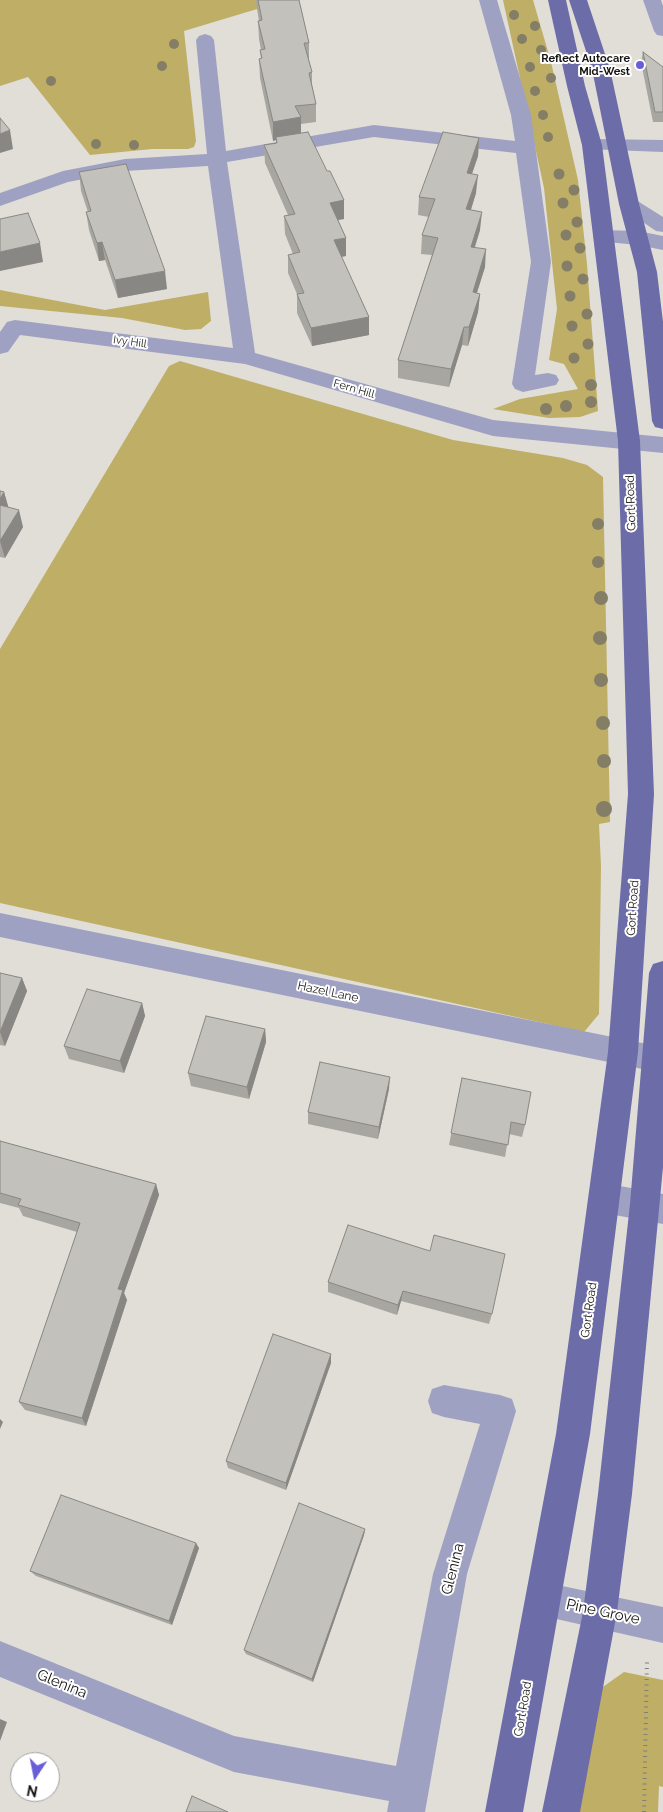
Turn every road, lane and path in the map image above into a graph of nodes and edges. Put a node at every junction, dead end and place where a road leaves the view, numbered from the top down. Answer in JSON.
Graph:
{"nodes":[{"id":1,"x":488,"y":0,"type":"edge"},
{"id":2,"x":557,"y":0,"type":"edge"},
{"id":3,"x":578,"y":0,"type":"edge"},
{"id":4,"x":652,"y":0,"type":"edge"},
{"id":5,"x":663,"y":32,"type":"edge"},
{"id":6,"x":205,"y":40,"type":"dead end"},
{"id":7,"x":604,"y":145,"type":"junction"},
{"id":8,"x":663,"y":146,"type":"edge"},
{"id":9,"x":524,"y":148,"type":"junction"},
{"id":10,"x":217,"y":158,"type":"junction"},
{"id":11,"x":0,"y":200,"type":"edge"},
{"id":12,"x":629,"y":204,"type":"junction"},
{"id":13,"x":663,"y":226,"type":"edge"},
{"id":14,"x":603,"y":236,"type":"junction"},
{"id":15,"x":638,"y":238,"type":"junction"},
{"id":16,"x":663,"y":243,"type":"edge"},
{"id":17,"x":8,"y":326,"type":"edge"},
{"id":18,"x":0,"y":347,"type":"edge"},
{"id":19,"x":245,"y":357,"type":"junction"},
{"id":20,"x":548,"y":380,"type":"dead end"},
{"id":21,"x":663,"y":421,"type":"edge"},
{"id":22,"x":628,"y":441,"type":"junction"},
{"id":23,"x":663,"y":445,"type":"edge"},
{"id":24,"x":0,"y":924,"type":"edge"},
{"id":25,"x":663,"y":973,"type":"edge"},
{"id":26,"x":624,"y":1052,"type":"junction"},
{"id":27,"x":657,"y":1059,"type":"junction"},
{"id":28,"x":604,"y":1198,"type":"junction"},
{"id":29,"x":654,"y":1207,"type":"edge"},
{"id":30,"x":444,"y":1402,"type":"dead end"},
{"id":31,"x":543,"y":1599,"type":"junction"},
{"id":32,"x":600,"y":1612,"type":"junction"},
{"id":33,"x":656,"y":1623,"type":"edge"},
{"id":34,"x":0,"y":1659,"type":"edge"},
{"id":35,"x":409,"y":1800,"type":"edge"},
{"id":36,"x":504,"y":1812,"type":"edge"},
{"id":37,"x":561,"y":1812,"type":"edge"},
{"id":38,"x":644,"y":1812,"type":"edge"}],
"edges":[{"from":1,"to":9,"type":"street"},
{"from":2,"to":7,"type":"main road","name":"Gort Road"},
{"from":3,"to":7,"type":"main road","name":"Gort Road"},
{"from":4,"to":5,"type":"street"},
{"from":6,"to":10,"type":"street"},
{"from":7,"to":8,"type":"street"},
{"from":7,"to":12,"type":"main road","name":"Gort Road"},
{"from":7,"to":14,"type":"main road","name":"Gort Road"},
{"from":9,"to":10,"type":"street"},
{"from":9,"to":20,"type":"street"},
{"from":10,"to":11,"type":"street"},
{"from":10,"to":19,"type":"street"},
{"from":12,"to":13,"type":"street"},
{"from":12,"to":15,"type":"main road","name":"Gort Road"},
{"from":14,"to":15,"type":"street"},
{"from":14,"to":22,"type":"main road","name":"Gort Road"},
{"from":15,"to":16,"type":"street"},
{"from":15,"to":21,"type":"main road","name":"Gort Road"},
{"from":17,"to":18,"type":"street","name":"Ivy Hill"},
{"from":17,"to":19,"type":"street","name":"Ivy Hill"},
{"from":19,"to":22,"type":"street","name":"Fern Hill"},
{"from":22,"to":23,"type":"street","name":"Fern Hill"},
{"from":22,"to":26,"type":"main road","name":"Gort Road"},
{"from":24,"to":26,"type":"street","name":"Hazel Lane"},
{"from":25,"to":27,"type":"main road"},
{"from":26,"to":27,"type":"street","name":"Hazel Lane"},
{"from":26,"to":28,"type":"main road","name":"Gort Road"},
{"from":27,"to":29,"type":"main road"},
{"from":28,"to":29,"type":"street"},
{"from":28,"to":31,"type":"main road","name":"Gort Road"},
{"from":29,"to":32,"type":"main road"},
{"from":30,"to":35,"type":"street","name":"Glenina"},
{"from":31,"to":32,"type":"street","name":"Pine Grove"},
{"from":31,"to":36,"type":"main road","name":"Gort Road"},
{"from":32,"to":33,"type":"street","name":"Pine Grove"},
{"from":32,"to":37,"type":"main road"},
{"from":33,"to":38,"type":"path"},
{"from":34,"to":35,"type":"street","name":"Glenina"}]}
